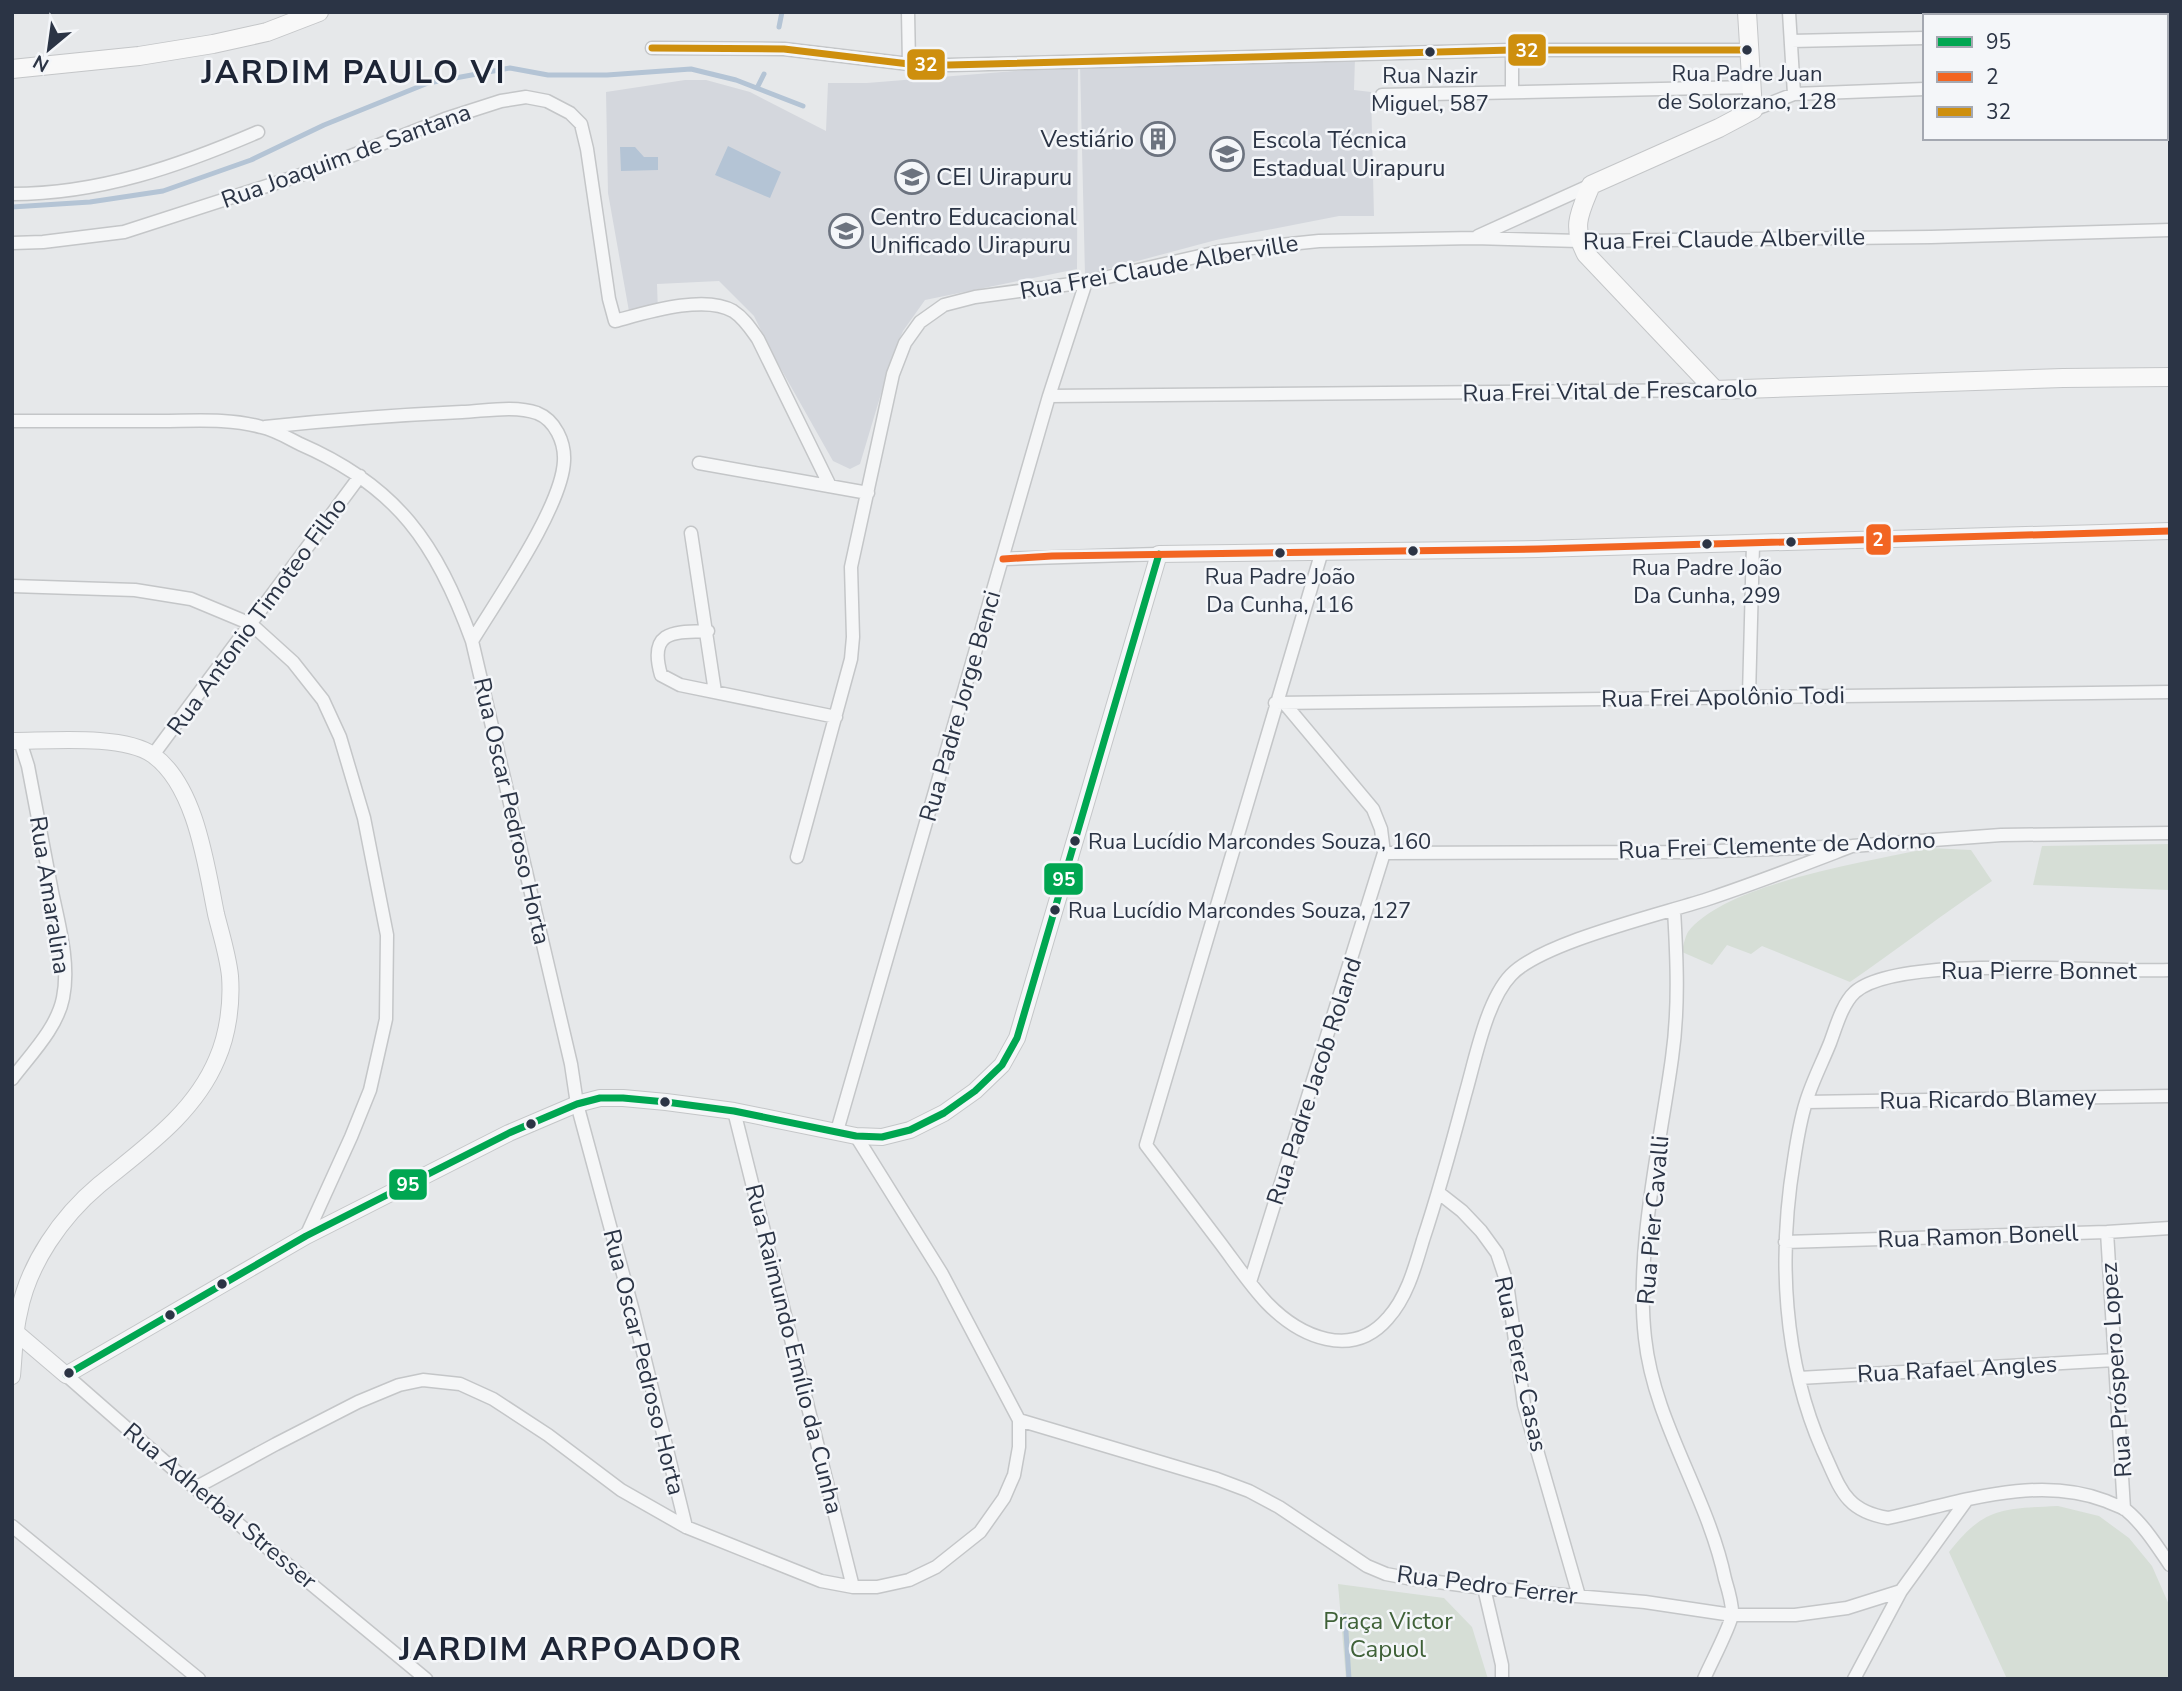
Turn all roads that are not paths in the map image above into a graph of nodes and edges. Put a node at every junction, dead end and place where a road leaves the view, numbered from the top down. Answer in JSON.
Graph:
{"nodes":[{"id":1,"x":319,"y":12,"type":"edge"},
{"id":2,"x":908,"y":12,"type":"edge"},
{"id":3,"x":1747,"y":12,"type":"edge"},
{"id":4,"x":1790,"y":12,"type":"edge"},
{"id":5,"x":1923,"y":38,"type":"edge"},
{"id":6,"x":1791,"y":41,"type":"junction"},
{"id":7,"x":653,"y":48,"type":"dead end"},
{"id":8,"x":1512,"y":50,"type":"junction"},
{"id":9,"x":1749,"y":50,"type":"junction"},
{"id":10,"x":909,"y":64,"type":"junction"},
{"id":11,"x":12,"y":69,"type":"edge"},
{"id":12,"x":1752,"y":87,"type":"junction"},
{"id":13,"x":1923,"y":89,"type":"edge"},
{"id":14,"x":1512,"y":92,"type":"junction"},
{"id":15,"x":1794,"y":94,"type":"junction"},
{"id":16,"x":1382,"y":95,"type":"dead end"},
{"id":17,"x":1754,"y":110,"type":"junction"},
{"id":18,"x":258,"y":132,"type":"dead end"},
{"id":19,"x":1591,"y":185,"type":"junction"},
{"id":20,"x":12,"y":194,"type":"edge"},
{"id":21,"x":2170,"y":230,"type":"edge"},
{"id":22,"x":1474,"y":237,"type":"junction"},
{"id":23,"x":1579,"y":241,"type":"junction"},
{"id":24,"x":12,"y":243,"type":"edge"},
{"id":25,"x":1086,"y":282,"type":"junction"},
{"id":26,"x":2170,"y":377,"type":"edge"},
{"id":27,"x":1715,"y":390,"type":"junction"},
{"id":28,"x":1049,"y":396,"type":"junction"},
{"id":29,"x":12,"y":421,"type":"edge"},
{"id":30,"x":262,"y":427,"type":"junction"},
{"id":31,"x":699,"y":463,"type":"dead end"},
{"id":32,"x":360,"y":476,"type":"junction"},
{"id":33,"x":830,"y":486,"type":"junction"},
{"id":34,"x":868,"y":493,"type":"junction"},
{"id":35,"x":2170,"y":531,"type":"edge"},
{"id":36,"x":691,"y":533,"type":"dead end"},
{"id":37,"x":1752,"y":544,"type":"junction"},
{"id":38,"x":1322,"y":551,"type":"junction"},
{"id":39,"x":1159,"y":554,"type":"junction"},
{"id":40,"x":1003,"y":559,"type":"junction"},
{"id":41,"x":12,"y":586,"type":"edge"},
{"id":42,"x":251,"y":624,"type":"junction"},
{"id":43,"x":708,"y":631,"type":"junction"},
{"id":44,"x":472,"y":640,"type":"junction"},
{"id":45,"x":716,"y":692,"type":"junction"},
{"id":46,"x":2170,"y":692,"type":"edge"},
{"id":47,"x":1749,"y":696,"type":"junction"},
{"id":48,"x":1280,"y":703,"type":"junction"},
{"id":49,"x":836,"y":717,"type":"junction"},
{"id":50,"x":16,"y":741,"type":"edge"},
{"id":51,"x":153,"y":755,"type":"junction"},
{"id":52,"x":2170,"y":833,"type":"edge"},
{"id":53,"x":1852,"y":846,"type":"junction"},
{"id":54,"x":1384,"y":853,"type":"junction"},
{"id":55,"x":797,"y":857,"type":"dead end"},
{"id":56,"x":1674,"y":910,"type":"junction"},
{"id":57,"x":2170,"y":970,"type":"edge"},
{"id":58,"x":12,"y":1079,"type":"edge"},
{"id":59,"x":2170,"y":1096,"type":"edge"},
{"id":60,"x":1806,"y":1102,"type":"junction"},
{"id":61,"x":577,"y":1104,"type":"junction"},
{"id":62,"x":734,"y":1111,"type":"junction"},
{"id":63,"x":837,"y":1130,"type":"junction"},
{"id":64,"x":856,"y":1136,"type":"junction"},
{"id":65,"x":1439,"y":1193,"type":"junction"},
{"id":66,"x":2170,"y":1227,"type":"edge"},
{"id":67,"x":2107,"y":1232,"type":"junction"},
{"id":68,"x":306,"y":1237,"type":"junction"},
{"id":69,"x":1785,"y":1242,"type":"junction"},
{"id":70,"x":1250,"y":1282,"type":"junction"},
{"id":71,"x":14,"y":1330,"type":"edge"},
{"id":72,"x":2115,"y":1360,"type":"junction"},
{"id":73,"x":66,"y":1374,"type":"junction"},
{"id":74,"x":12,"y":1376,"type":"edge"},
{"id":75,"x":1800,"y":1378,"type":"junction"},
{"id":76,"x":1019,"y":1420,"type":"junction"},
{"id":77,"x":195,"y":1488,"type":"junction"},
{"id":78,"x":1966,"y":1501,"type":"junction"},
{"id":79,"x":2124,"y":1509,"type":"junction"},
{"id":80,"x":12,"y":1526,"type":"edge"},
{"id":81,"x":686,"y":1527,"type":"junction"},
{"id":82,"x":2170,"y":1565,"type":"edge"},
{"id":83,"x":853,"y":1587,"type":"junction"},
{"id":84,"x":1484,"y":1588,"type":"junction"},
{"id":85,"x":1901,"y":1591,"type":"junction"},
{"id":86,"x":1579,"y":1596,"type":"junction"},
{"id":87,"x":1732,"y":1615,"type":"junction"},
{"id":88,"x":198,"y":1679,"type":"edge"},
{"id":89,"x":426,"y":1679,"type":"edge"},
{"id":90,"x":1502,"y":1679,"type":"edge"},
{"id":91,"x":1704,"y":1679,"type":"edge"},
{"id":92,"x":1854,"y":1679,"type":"edge"}],
"edges":[{"from":1,"to":11,"type":"main road"},
{"from":2,"to":10,"type":"street"},
{"from":3,"to":9,"type":"main road"},
{"from":4,"to":6,"type":"street"},
{"from":5,"to":6,"type":"street"},
{"from":6,"to":15,"type":"street"},
{"from":7,"to":10,"type":"street"},
{"from":8,"to":9,"type":"street"},
{"from":8,"to":10,"type":"street"},
{"from":8,"to":14,"type":"street"},
{"from":9,"to":12,"type":"main road"},
{"from":12,"to":14,"type":"street"},
{"from":12,"to":17,"type":"main road"},
{"from":13,"to":15,"type":"street"},
{"from":14,"to":16,"type":"street"},
{"from":15,"to":17,"type":"street"},
{"from":17,"to":19,"type":"main road"},
{"from":18,"to":20,"type":"street"},
{"from":19,"to":22,"type":"street"},
{"from":19,"to":23,"type":"main road"},
{"from":21,"to":23,"type":"street","name":"Rua Frei Claude Alberville"},
{"from":22,"to":23,"type":"street","name":"Rua Frei Claude Alberville"},
{"from":22,"to":25,"type":"street","name":"Rua Frei Claude Alberville"},
{"from":23,"to":27,"type":"main road"},
{"from":24,"to":33,"type":"street","name":"Rua Joaquim de Santana"},
{"from":25,"to":28,"type":"street","name":"Rua Padre Jorge Benci"},
{"from":25,"to":34,"type":"street","name":"Rua Frei Claude Alberville"},
{"from":26,"to":27,"type":"main road","name":"Rua Frei Vital de Frescarolo"},
{"from":27,"to":28,"type":"street","name":"Rua Frei Vital de Frescarolo"},
{"from":28,"to":40,"type":"street","name":"Rua Padre Jorge Benci"},
{"from":29,"to":30,"type":"street","name":"Rua Oscar Pedroso Horta"},
{"from":30,"to":32,"type":"street","name":"Rua Oscar Pedroso Horta"},
{"from":30,"to":44,"type":"street"},
{"from":31,"to":33,"type":"street"},
{"from":32,"to":42,"type":"street","name":"Rua Antonio Timoteo Filho"},
{"from":32,"to":44,"type":"street","name":"Rua Oscar Pedroso Horta"},
{"from":33,"to":34,"type":"street"},
{"from":34,"to":49,"type":"street","name":"Rua Frei Claude Alberville"},
{"from":35,"to":37,"type":"street"},
{"from":36,"to":43,"type":"street"},
{"from":37,"to":38,"type":"street"},
{"from":37,"to":47,"type":"street"},
{"from":38,"to":39,"type":"street"},
{"from":38,"to":48,"type":"street"},
{"from":39,"to":40,"type":"street"},
{"from":39,"to":64,"type":"street"},
{"from":40,"to":63,"type":"street","name":"Rua Padre Jorge Benci"},
{"from":41,"to":42,"type":"street"},
{"from":42,"to":51,"type":"street","name":"Rua Antonio Timoteo Filho"},
{"from":42,"to":68,"type":"street"},
{"from":43,"to":45,"type":"street"},
{"from":43,"to":45,"type":"street"},
{"from":44,"to":61,"type":"street","name":"Rua Oscar Pedroso Horta"},
{"from":45,"to":49,"type":"street"},
{"from":46,"to":47,"type":"street","name":"Rua Frei Apolônio Todi"},
{"from":47,"to":48,"type":"street","name":"Rua Frei Apolônio Todi"},
{"from":48,"to":54,"type":"street","name":"Rua Padre Jacob Roland"},
{"from":48,"to":70,"type":"street"},
{"from":49,"to":55,"type":"street","name":"Rua Frei Claude Alberville"},
{"from":50,"to":51,"type":"street"},
{"from":50,"to":58,"type":"street","name":"Rua Amaralina"},
{"from":51,"to":71,"type":"street"},
{"from":52,"to":53,"type":"street","name":"Rua Frei Clemente de Adorno"},
{"from":53,"to":54,"type":"street","name":"Rua Frei Clemente de Adorno"},
{"from":53,"to":56,"type":"street"},
{"from":54,"to":70,"type":"street","name":"Rua Padre Jacob Roland"},
{"from":56,"to":65,"type":"street"},
{"from":56,"to":87,"type":"street","name":"Rua Pier Cavalli"},
{"from":57,"to":60,"type":"street","name":"Rua Pierre Bonnet"},
{"from":59,"to":60,"type":"street","name":"Rua Ricardo Blamey"},
{"from":60,"to":69,"type":"street","name":"Rua Pierre Bonnet"},
{"from":61,"to":62,"type":"street"},
{"from":61,"to":68,"type":"street"},
{"from":61,"to":81,"type":"street","name":"Rua Oscar Pedroso Horta"},
{"from":62,"to":63,"type":"street"},
{"from":62,"to":83,"type":"street","name":"Rua Raimundo Emílio da Cunha"},
{"from":63,"to":64,"type":"street"},
{"from":64,"to":76,"type":"street"},
{"from":65,"to":70,"type":"street"},
{"from":65,"to":86,"type":"street","name":"Rua Perez Casas"},
{"from":66,"to":67,"type":"street","name":"Rua Ramon Bonell"},
{"from":67,"to":69,"type":"street","name":"Rua Ramon Bonell"},
{"from":67,"to":72,"type":"street","name":"Rua Próspero Lopez"},
{"from":68,"to":73,"type":"street"},
{"from":69,"to":75,"type":"street","name":"Rua Pierre Bonnet"},
{"from":71,"to":73,"type":"street","name":"Rua Adherbal Stresser"},
{"from":71,"to":74,"type":"street"},
{"from":72,"to":75,"type":"street","name":"Rua Rafael Angles"},
{"from":72,"to":79,"type":"street","name":"Rua Próspero Lopez"},
{"from":73,"to":77,"type":"street","name":"Rua Adherbal Stresser"},
{"from":75,"to":78,"type":"street","name":"Rua Pierre Bonnet"},
{"from":76,"to":83,"type":"street"},
{"from":76,"to":84,"type":"street","name":"Rua Pedro Ferrer"},
{"from":77,"to":81,"type":"street"},
{"from":77,"to":89,"type":"street","name":"Rua Adherbal Stresser"},
{"from":78,"to":79,"type":"street","name":"Rua Pierre Bonnet"},
{"from":78,"to":85,"type":"street"},
{"from":79,"to":82,"type":"street"},
{"from":80,"to":88,"type":"street"},
{"from":81,"to":83,"type":"street"},
{"from":84,"to":86,"type":"street","name":"Rua Pedro Ferrer"},
{"from":84,"to":90,"type":"street"},
{"from":85,"to":87,"type":"street","name":"Rua Pedro Ferrer"},
{"from":85,"to":92,"type":"street"},
{"from":86,"to":87,"type":"street","name":"Rua Pedro Ferrer"},
{"from":87,"to":91,"type":"street"}]}
